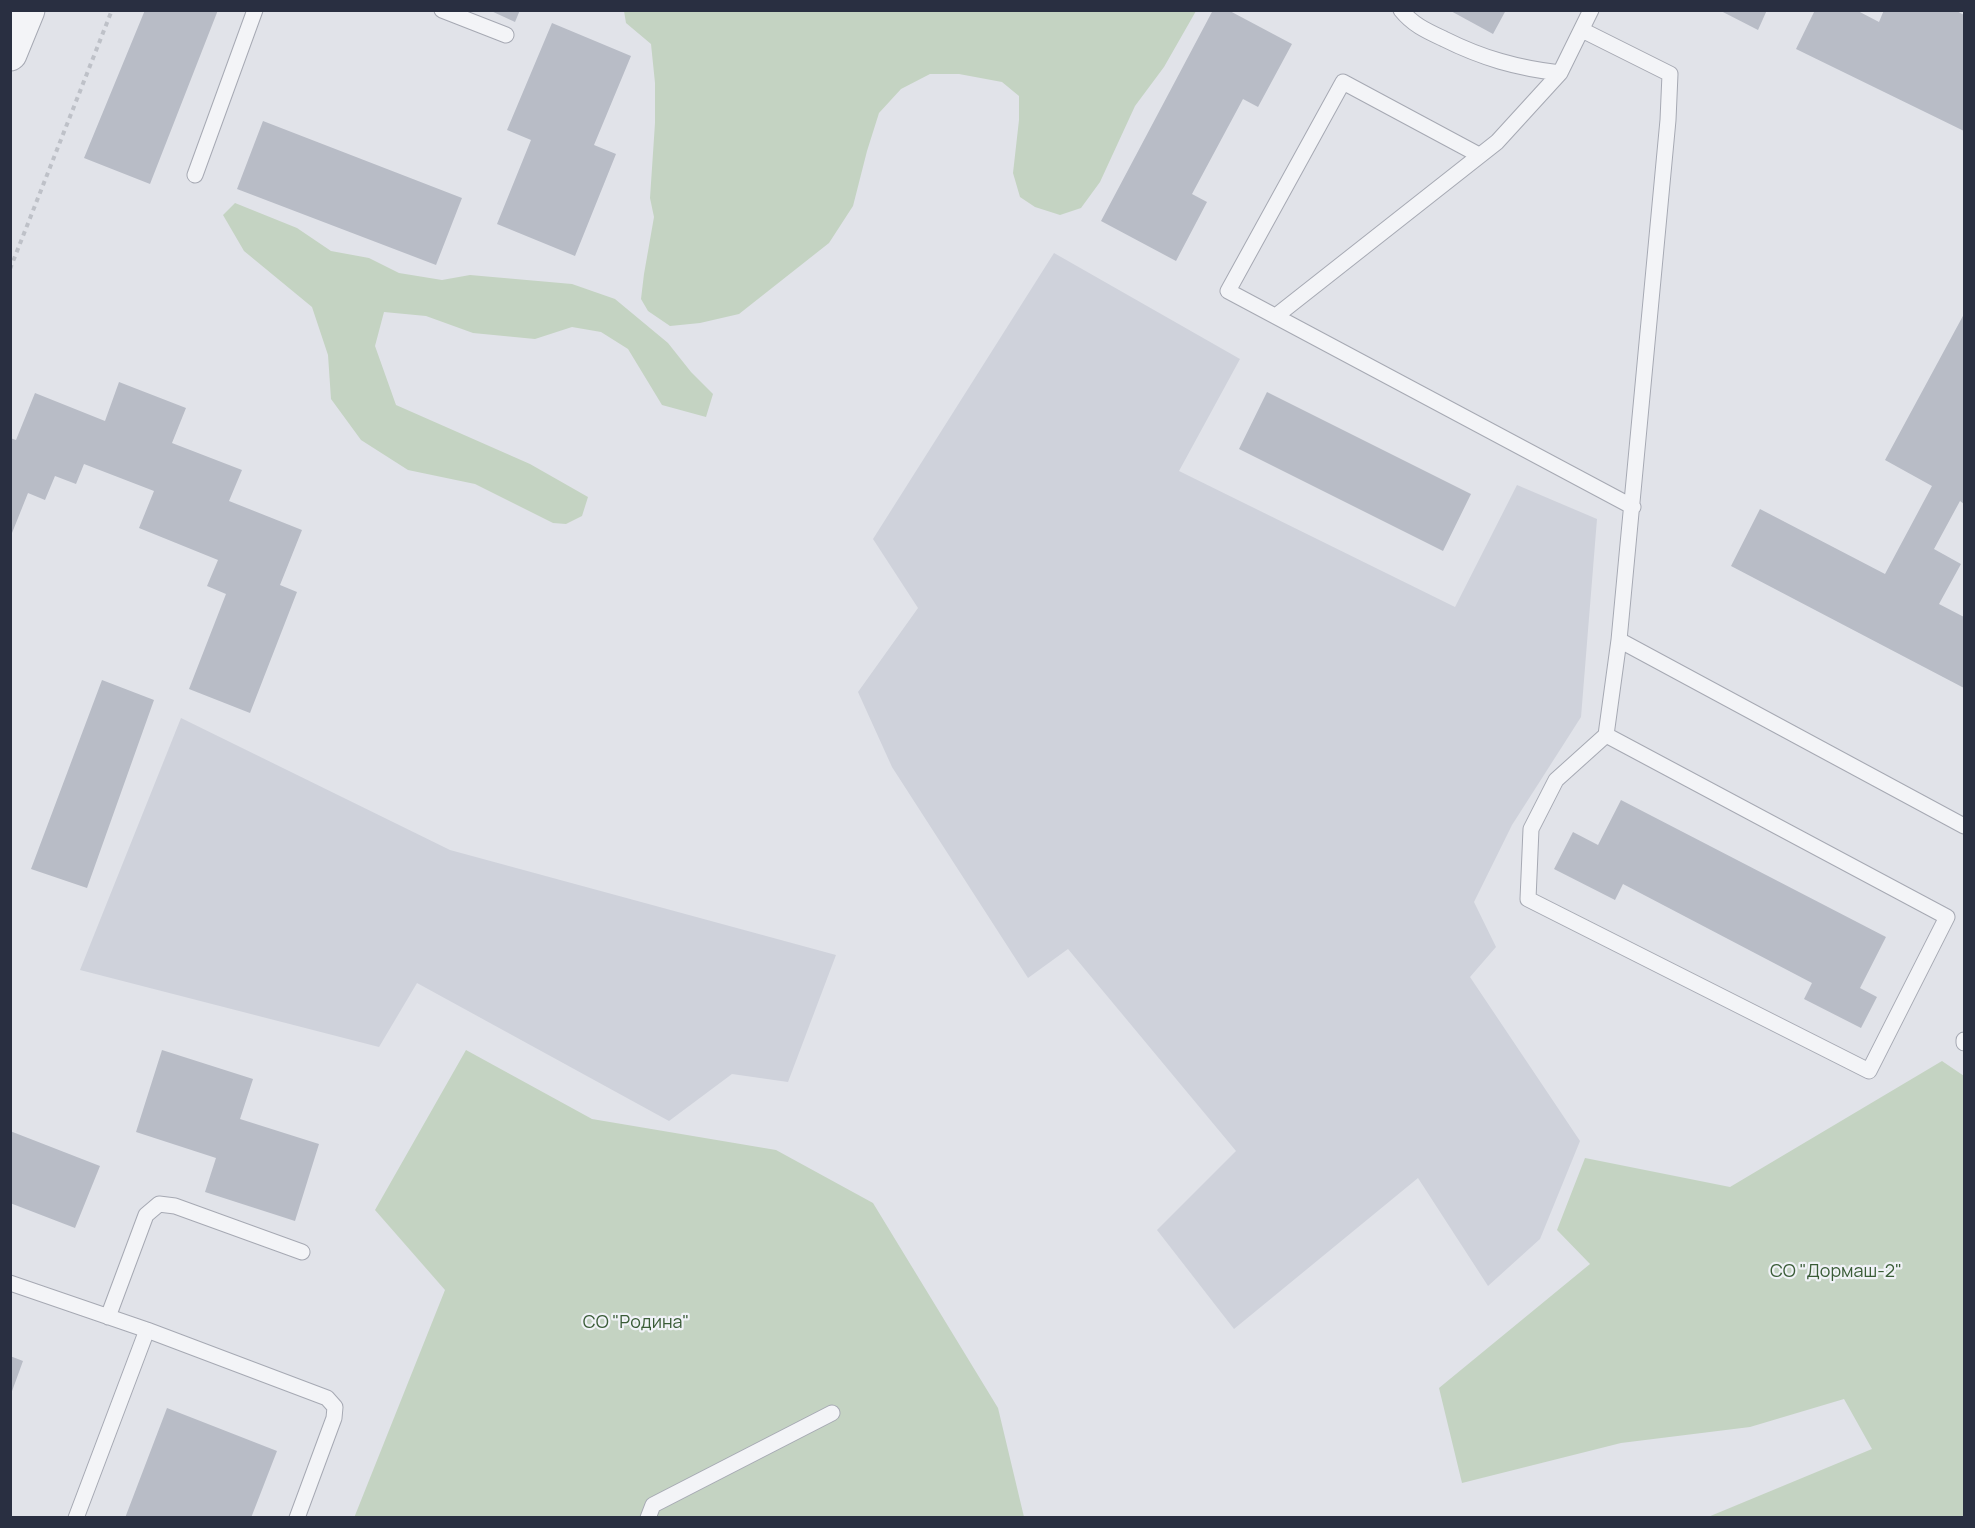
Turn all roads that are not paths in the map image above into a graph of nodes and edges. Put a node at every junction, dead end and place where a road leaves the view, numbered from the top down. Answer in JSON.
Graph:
{"nodes":[{"id":1,"x":28,"y":10,"type":"edge"},
{"id":2,"x":255,"y":10,"type":"edge"},
{"id":3,"x":442,"y":10,"type":"edge"},
{"id":4,"x":1401,"y":10,"type":"edge"},
{"id":5,"x":1591,"y":10,"type":"edge"},
{"id":6,"x":1582,"y":30,"type":"junction"},
{"id":7,"x":506,"y":35,"type":"dead end"},
{"id":8,"x":10,"y":54,"type":"edge"},
{"id":9,"x":1560,"y":73,"type":"junction"},
{"id":10,"x":1479,"y":155,"type":"junction"},
{"id":11,"x":195,"y":175,"type":"dead end"},
{"id":12,"x":1276,"y":316,"type":"junction"},
{"id":13,"x":1632,"y":507,"type":"junction"},
{"id":14,"x":1619,"y":640,"type":"junction"},
{"id":15,"x":1606,"y":735,"type":"junction"},
{"id":16,"x":1965,"y":826,"type":"edge"},
{"id":17,"x":302,"y":1252,"type":"dead end"},
{"id":18,"x":10,"y":1283,"type":"edge"},
{"id":19,"x":108,"y":1317,"type":"junction"},
{"id":20,"x":147,"y":1330,"type":"junction"},
{"id":21,"x":832,"y":1413,"type":"dead end"},
{"id":22,"x":76,"y":1518,"type":"edge"},
{"id":23,"x":297,"y":1518,"type":"edge"},
{"id":24,"x":648,"y":1518,"type":"edge"}],
"edges":[{"from":1,"to":8,"type":"street"},
{"from":2,"to":11,"type":"lane"},
{"from":3,"to":7,"type":"lane"},
{"from":4,"to":9,"type":"lane"},
{"from":5,"to":6,"type":"lane"},
{"from":6,"to":9,"type":"lane"},
{"from":6,"to":13,"type":"lane"},
{"from":9,"to":10,"type":"lane"},
{"from":10,"to":12,"type":"lane"},
{"from":10,"to":12,"type":"lane"},
{"from":12,"to":13,"type":"lane"},
{"from":13,"to":14,"type":"lane"},
{"from":14,"to":15,"type":"lane"},
{"from":14,"to":16,"type":"lane"},
{"from":15,"to":15,"type":"lane"},
{"from":17,"to":19,"type":"lane"},
{"from":18,"to":19,"type":"lane"},
{"from":19,"to":20,"type":"lane"},
{"from":20,"to":22,"type":"lane"},
{"from":20,"to":23,"type":"lane"},
{"from":21,"to":24,"type":"lane"}]}
